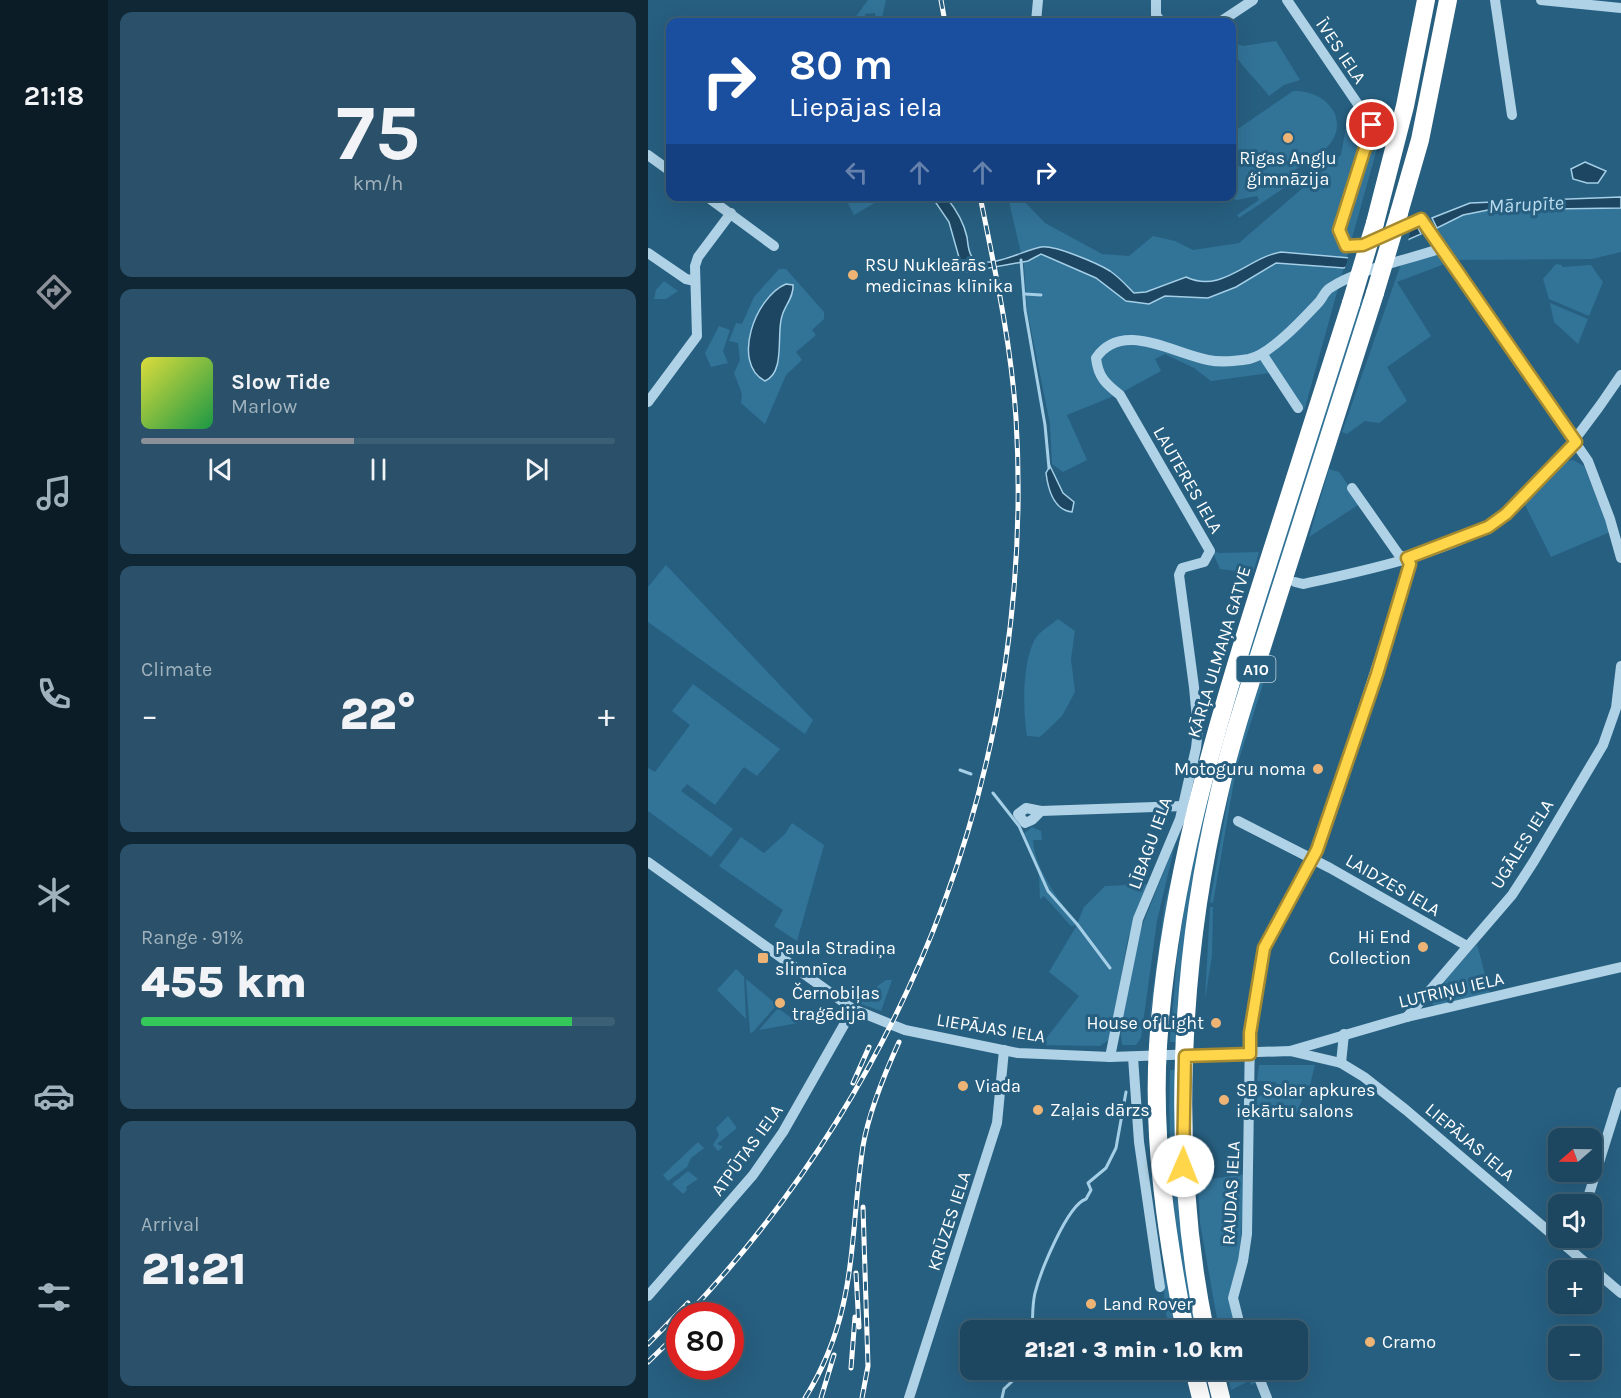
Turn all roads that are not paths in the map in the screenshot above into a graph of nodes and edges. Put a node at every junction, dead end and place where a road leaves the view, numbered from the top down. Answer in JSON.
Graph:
{"nodes":[{"id":1,"x":1038,"y":0,"type":"edge"},
{"id":2,"x":1156,"y":0,"type":"edge"},
{"id":3,"x":1254,"y":0,"type":"edge"},
{"id":4,"x":1287,"y":0,"type":"edge"},
{"id":5,"x":1426,"y":0,"type":"edge"},
{"id":6,"x":1448,"y":0,"type":"edge"},
{"id":7,"x":1495,"y":0,"type":"edge"},
{"id":8,"x":1541,"y":0,"type":"edge"},
{"id":9,"x":1621,"y":8,"type":"edge"},
{"id":10,"x":1036,"y":18,"type":"edge"},
{"id":11,"x":1158,"y":18,"type":"edge"},
{"id":12,"x":1226,"y":18,"type":"edge"},
{"id":13,"x":1512,"y":115,"type":"dead end"},
{"id":14,"x":648,"y":155,"type":"edge"},
{"id":15,"x":666,"y":168,"type":"edge"},
{"id":16,"x":713,"y":201,"type":"edge"},
{"id":17,"x":731,"y":213,"type":"junction"},
{"id":18,"x":774,"y":246,"type":"dead end"},
{"id":19,"x":1442,"y":248,"type":"junction"},
{"id":20,"x":648,"y":253,"type":"edge"},
{"id":21,"x":695,"y":281,"type":"junction"},
{"id":22,"x":1263,"y":355,"type":"junction"},
{"id":23,"x":1621,"y":375,"type":"edge"},
{"id":24,"x":649,"y":402,"type":"edge"},
{"id":25,"x":1298,"y":408,"type":"dead end"},
{"id":26,"x":1576,"y":442,"type":"junction"},
{"id":27,"x":1352,"y":488,"type":"dead end"},
{"id":28,"x":1407,"y":558,"type":"junction"},
{"id":29,"x":1621,"y":558,"type":"edge"},
{"id":30,"x":1182,"y":568,"type":"joint"},
{"id":31,"x":1295,"y":582,"type":"dead end"},
{"id":32,"x":1621,"y":666,"type":"edge"},
{"id":33,"x":1183,"y":806,"type":"junction"},
{"id":34,"x":1041,"y":812,"type":"dead end"},
{"id":35,"x":1238,"y":821,"type":"dead end"},
{"id":36,"x":1312,"y":860,"type":"junction"},
{"id":37,"x":648,"y":862,"type":"edge"},
{"id":38,"x":1467,"y":946,"type":"junction"},
{"id":39,"x":1621,"y":967,"type":"edge"},
{"id":40,"x":854,"y":1009,"type":"junction"},
{"id":41,"x":1407,"y":1017,"type":"junction"},
{"id":42,"x":1344,"y":1034,"type":"junction"},
{"id":43,"x":1005,"y":1050,"type":"junction"},
{"id":44,"x":1290,"y":1051,"type":"junction"},
{"id":45,"x":1250,"y":1054,"type":"junction"},
{"id":46,"x":1157,"y":1056,"type":"junction"},
{"id":47,"x":1185,"y":1056,"type":"junction"},
{"id":48,"x":1110,"y":1057,"type":"junction"},
{"id":49,"x":1134,"y":1057,"type":"junction"},
{"id":50,"x":1341,"y":1063,"type":"junction"},
{"id":51,"x":1621,"y":1092,"type":"edge"},
{"id":52,"x":1589,"y":1194,"type":"edge"},
{"id":53,"x":1572,"y":1249,"type":"joint"},
{"id":54,"x":1160,"y":1287,"type":"dead end"},
{"id":55,"x":1621,"y":1293,"type":"edge"},
{"id":56,"x":648,"y":1296,"type":"edge"},
{"id":57,"x":1183,"y":1320,"type":"edge"},
{"id":58,"x":1203,"y":1320,"type":"edge"},
{"id":59,"x":1238,"y":1320,"type":"edge"},
{"id":60,"x":1196,"y":1380,"type":"edge"},
{"id":61,"x":1216,"y":1380,"type":"edge"},
{"id":62,"x":1260,"y":1380,"type":"edge"},
{"id":63,"x":909,"y":1398,"type":"edge"},
{"id":64,"x":1201,"y":1398,"type":"edge"},
{"id":65,"x":1221,"y":1398,"type":"edge"},
{"id":66,"x":1267,"y":1398,"type":"edge"}],
"edges":[{"from":1,"to":10,"type":"street"},
{"from":2,"to":11,"type":"street"},
{"from":3,"to":12,"type":"street"},
{"from":4,"to":19,"type":"street","name":"ĪVES IELA"},
{"from":5,"to":46,"type":"highway","name":"KĀRĻA ULMAŅA GATVE","number":"A10","bridge":true},
{"from":6,"to":47,"type":"highway","number":"A10","bridge":true},
{"from":7,"to":13,"type":"street"},
{"from":8,"to":9,"type":"street"},
{"from":14,"to":15,"type":"street"},
{"from":16,"to":17,"type":"street"},
{"from":17,"to":18,"type":"street"},
{"from":17,"to":21,"type":"street"},
{"from":19,"to":22,"type":"street"},
{"from":19,"to":26,"type":"street"},
{"from":20,"to":21,"type":"street"},
{"from":21,"to":24,"type":"street"},
{"from":22,"to":25,"type":"street"},
{"from":22,"to":30,"type":"street","name":"LAUTERES IELA"},
{"from":23,"to":26,"type":"street"},
{"from":26,"to":28,"type":"street"},
{"from":26,"to":29,"type":"street"},
{"from":27,"to":28,"type":"street"},
{"from":28,"to":31,"type":"street"},
{"from":28,"to":36,"type":"street","name":"RAUDAS IELA"},
{"from":30,"to":33,"type":"street","name":"LĪBAGU IELA"},
{"from":32,"to":38,"type":"street","name":"UGĀLES IELA"},
{"from":33,"to":34,"type":"street"},
{"from":33,"to":48,"type":"street","name":"LĪBAGU IELA"},
{"from":35,"to":36,"type":"street","name":"LAIDZES IELA"},
{"from":36,"to":38,"type":"street","name":"LAIDZES IELA"},
{"from":36,"to":45,"type":"street","name":"RAUDAS IELA"},
{"from":37,"to":40,"type":"street","name":"LIEPĀJAS IELA"},
{"from":38,"to":41,"type":"street","name":"UGĀLES IELA"},
{"from":39,"to":41,"type":"street","name":"LUTRIŅU IELA"},
{"from":40,"to":43,"type":"street","name":"LIEPĀJAS IELA"},
{"from":40,"to":56,"type":"street","name":"ATPŪTAS IELA"},
{"from":41,"to":42,"type":"street","name":"LUTRIŅU IELA"},
{"from":42,"to":44,"type":"street","name":"LUTRIŅU IELA"},
{"from":42,"to":50,"type":"street"},
{"from":43,"to":48,"type":"street","name":"LIEPĀJAS IELA"},
{"from":43,"to":63,"type":"street","name":"KRŪZES IELA"},
{"from":44,"to":45,"type":"street","name":"LIEPĀJAS IELA"},
{"from":44,"to":50,"type":"street","name":"LIEPĀJAS IELA"},
{"from":45,"to":47,"type":"street","name":"LIEPĀJAS IELA"},
{"from":45,"to":59,"type":"street","name":"RAUDAS IELA"},
{"from":46,"to":47,"type":"street","name":"LIEPĀJAS IELA"},
{"from":46,"to":49,"type":"street","name":"LIEPĀJAS IELA"},
{"from":46,"to":57,"type":"highway","name":"KĀRĻA ULMAŅA GATVE","number":"A10"},
{"from":47,"to":58,"type":"highway","number":"A10"},
{"from":48,"to":49,"type":"street","name":"LIEPĀJAS IELA"},
{"from":49,"to":54,"type":"street"},
{"from":50,"to":53,"type":"street","name":"LIEPĀJAS IELA"},
{"from":51,"to":52,"type":"street"},
{"from":53,"to":55,"type":"street","name":"LIEPĀJAS IELA"},
{"from":60,"to":64,"type":"highway"},
{"from":61,"to":65,"type":"highway"},
{"from":62,"to":66,"type":"street"}]}
